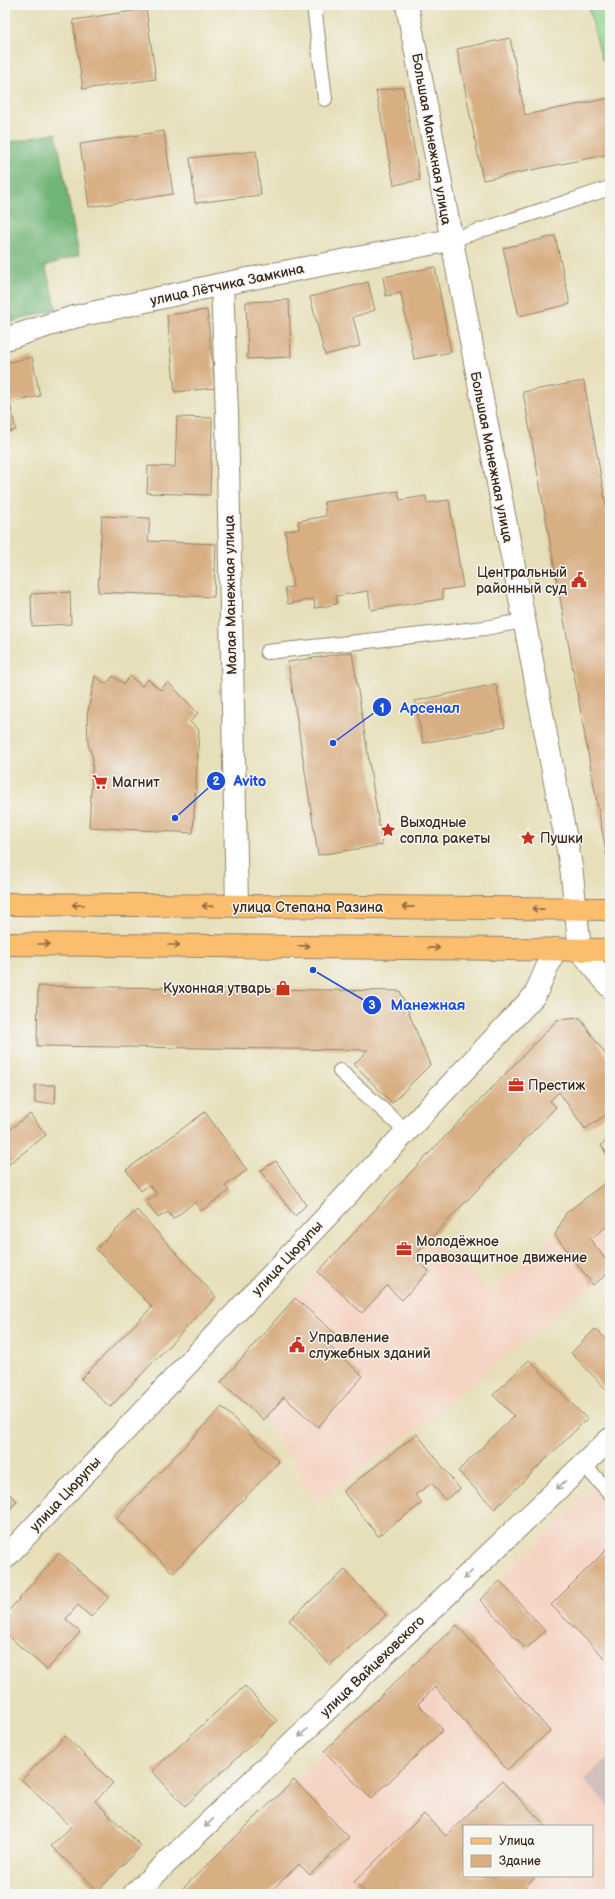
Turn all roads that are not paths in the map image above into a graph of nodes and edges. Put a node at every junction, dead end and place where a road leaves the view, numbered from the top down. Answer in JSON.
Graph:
{"nodes":[{"id":1,"x":314,"y":5,"type":"edge"},
{"id":2,"x":407,"y":5,"type":"edge"},
{"id":3,"x":325,"y":99,"type":"dead end"},
{"id":4,"x":610,"y":188,"type":"edge"},
{"id":5,"x":451,"y":240,"type":"junction"},
{"id":6,"x":222,"y":284,"type":"junction"},
{"id":7,"x":5,"y":340,"type":"edge"},
{"id":8,"x":523,"y":620,"type":"junction"},
{"id":9,"x":267,"y":652,"type":"dead end"},
{"id":10,"x":5,"y":904,"type":"edge"},
{"id":11,"x":237,"y":906,"type":"junction"},
{"id":12,"x":610,"y":909,"type":"edge"},
{"id":13,"x":577,"y":910,"type":"junction"},
{"id":14,"x":5,"y":944,"type":"edge"},
{"id":15,"x":555,"y":949,"type":"junction"},
{"id":16,"x":580,"y":950,"type":"junction"},
{"id":17,"x":610,"y":950,"type":"edge"},
{"id":18,"x":610,"y":987,"type":"edge"},
{"id":19,"x":340,"y":1071,"type":"dead end"},
{"id":20,"x":406,"y":1131,"type":"junction"},
{"id":21,"x":610,"y":1439,"type":"edge"},
{"id":22,"x":583,"y":1464,"type":"junction"},
{"id":23,"x":610,"y":1492,"type":"edge"},
{"id":24,"x":5,"y":1558,"type":"edge"},
{"id":25,"x":134,"y":1894,"type":"edge"}],
"edges":[{"from":1,"to":3,"type":"lane"},
{"from":2,"to":5,"type":"street","name":"Большая Манежная улица"},
{"from":4,"to":5,"type":"lane"},
{"from":5,"to":6,"type":"street","name":"улица Лётчика Замкина"},
{"from":5,"to":8,"type":"street","name":"Большая Манежная улица"},
{"from":6,"to":7,"type":"street","name":"улица Лётчика Замкина"},
{"from":6,"to":11,"type":"street","name":"Малая Манежная улица"},
{"from":8,"to":9,"type":"lane"},
{"from":8,"to":13,"type":"street","name":"Большая Манежная улица"},
{"from":11,"to":10,"type":"main road","name":"улица Степана Разина","one_way":true},
{"from":13,"to":11,"type":"main road","name":"улица Степана Разина","one_way":true},
{"from":12,"to":13,"type":"main road","name":"улица Степана Разина"},
{"from":13,"to":16,"type":"street","name":"Большая Манежная улица"},
{"from":14,"to":15,"type":"main road","one_way":true},
{"from":15,"to":16,"type":"main road"},
{"from":15,"to":20,"type":"street","name":"улица Цюрупы"},
{"from":16,"to":17,"type":"main road"},
{"from":16,"to":18,"type":"street"},
{"from":19,"to":20,"type":"lane"},
{"from":20,"to":24,"type":"street","name":"улица Цюрупы"},
{"from":21,"to":22,"type":"street","name":"улица Вайцеховского"},
{"from":22,"to":23,"type":"lane"},
{"from":22,"to":25,"type":"street","name":"улица Вайцеховского","one_way":true}]}
